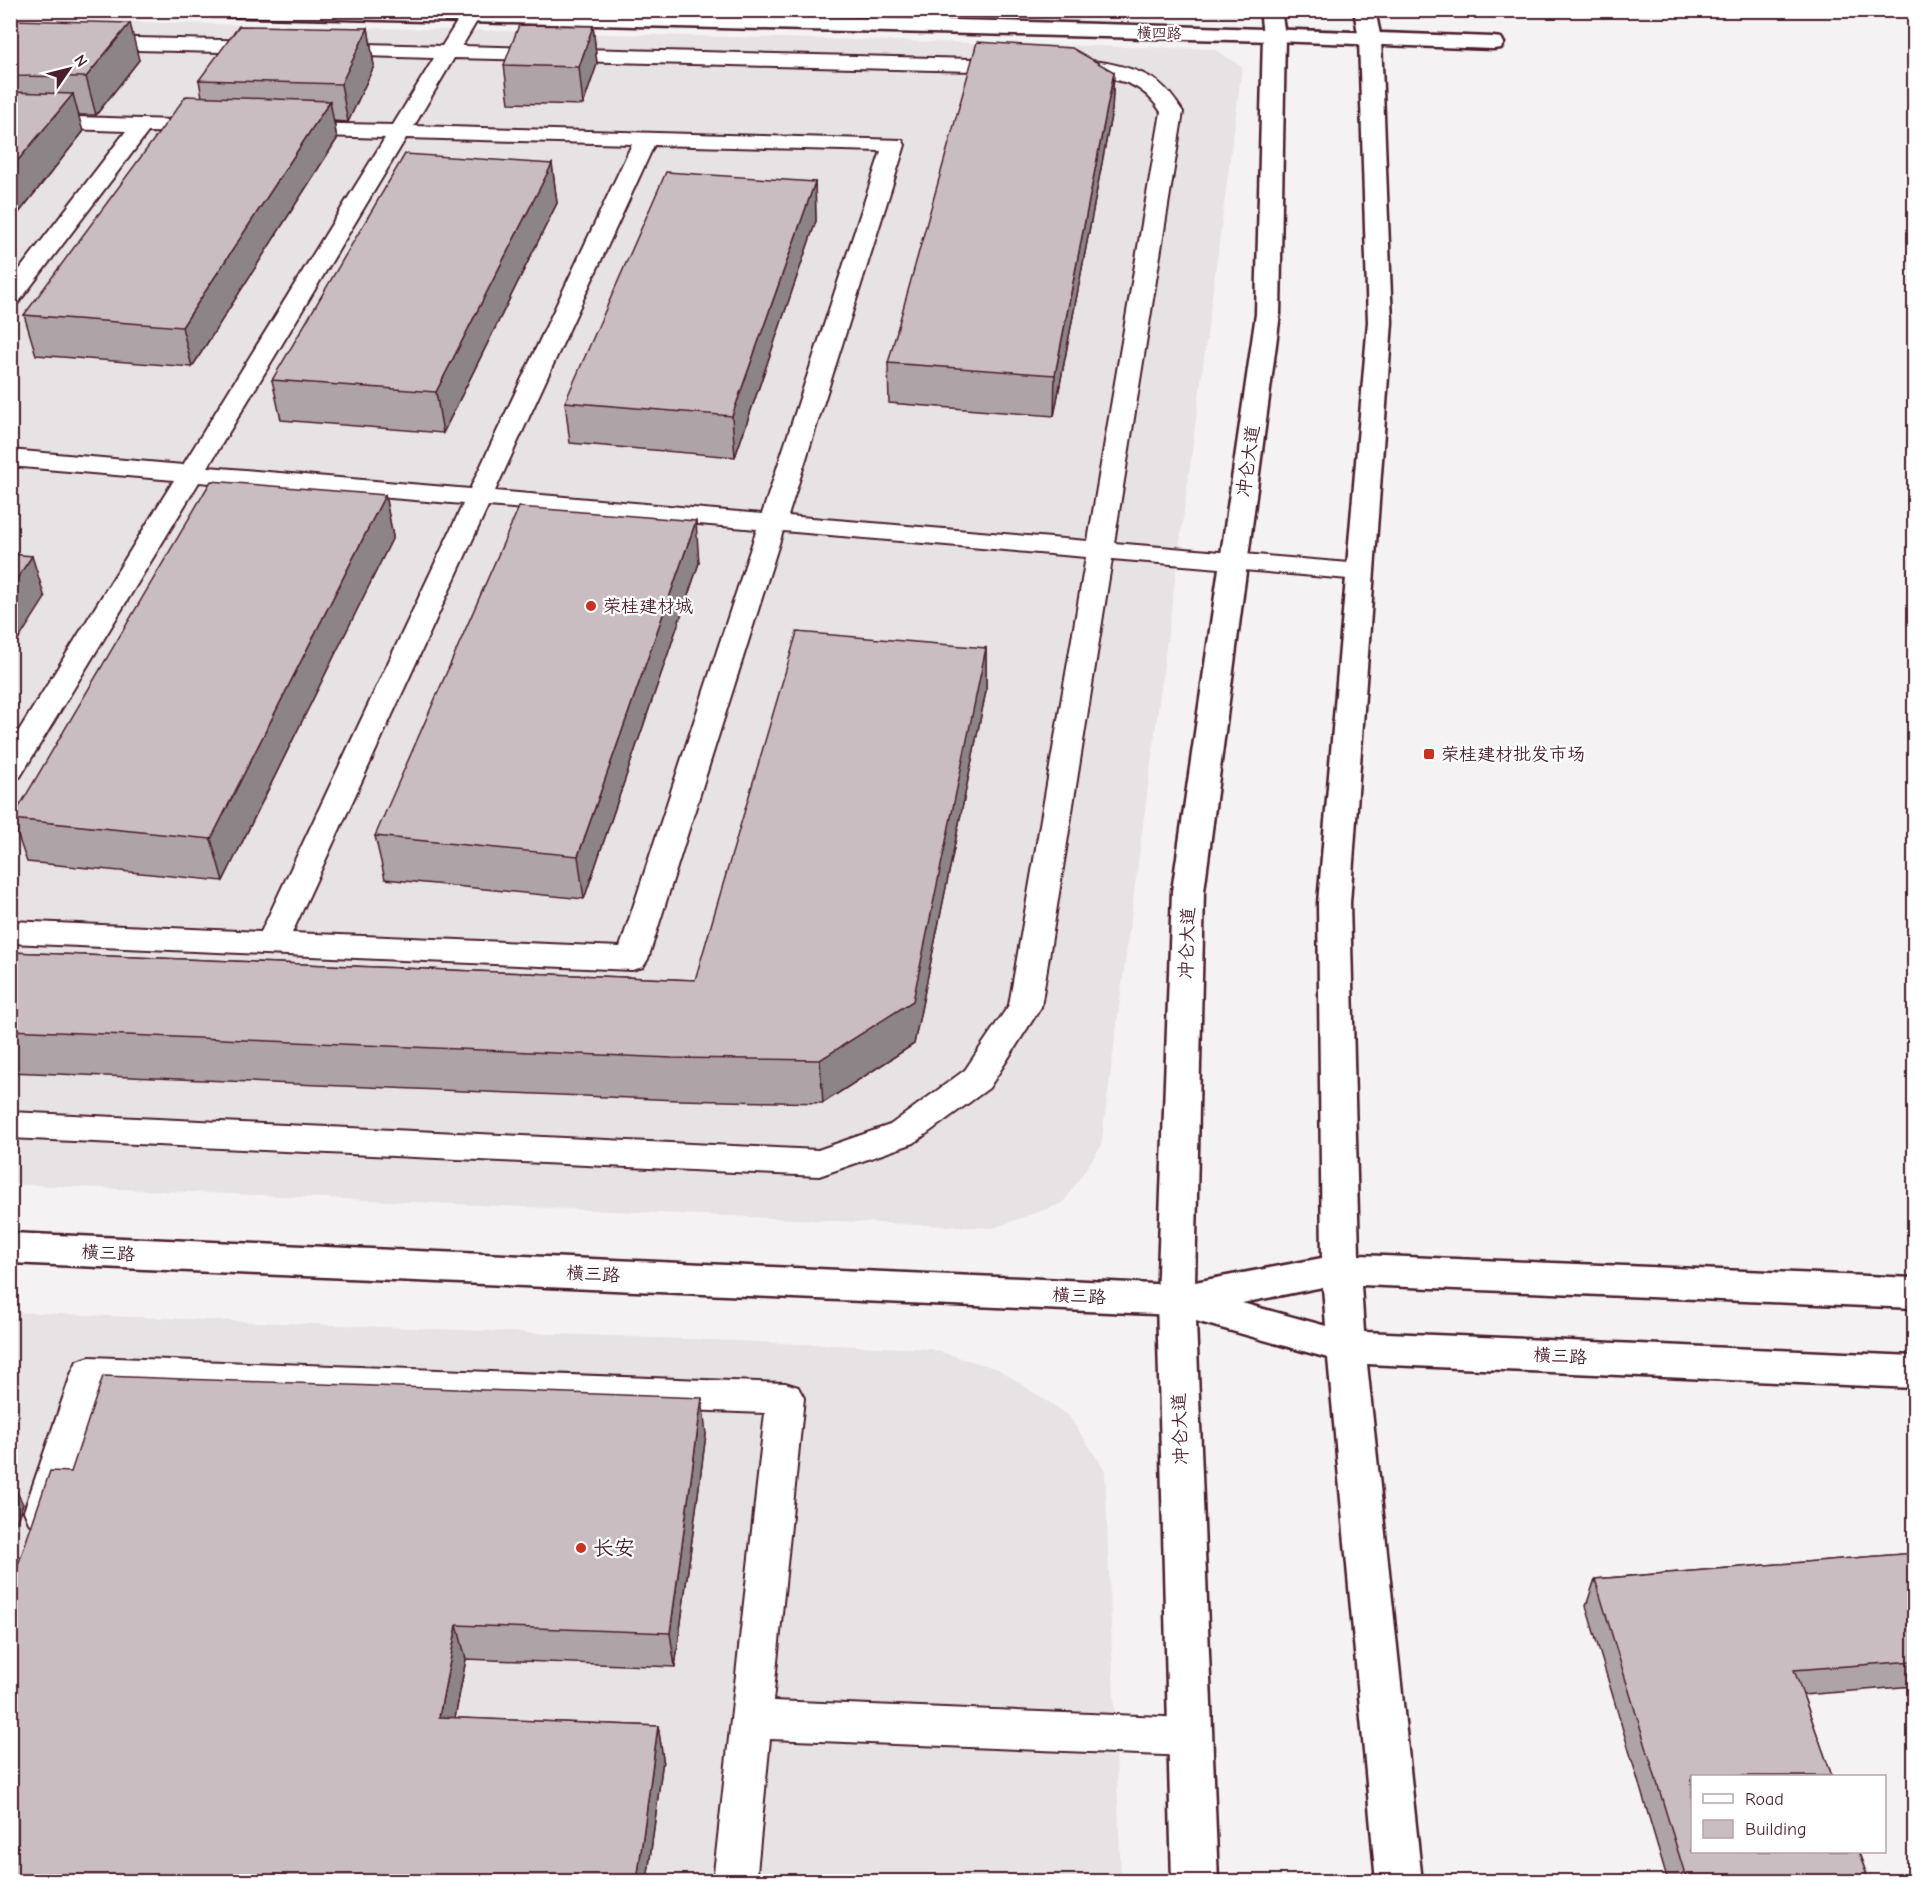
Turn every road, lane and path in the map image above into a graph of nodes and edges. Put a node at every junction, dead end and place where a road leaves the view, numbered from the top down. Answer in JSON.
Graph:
{"nodes":[{"id":1,"x":213,"y":10,"type":"edge"},
{"id":2,"x":470,"y":16,"type":"junction"},
{"id":3,"x":1272,"y":23,"type":"edge"},
{"id":4,"x":1367,"y":25,"type":"edge"},
{"id":5,"x":10,"y":41,"type":"edge"},
{"id":6,"x":1494,"y":43,"type":"dead end"},
{"id":7,"x":448,"y":52,"type":"junction"},
{"id":8,"x":10,"y":121,"type":"edge"},
{"id":9,"x":142,"y":125,"type":"junction"},
{"id":10,"x":236,"y":127,"type":"edge"},
{"id":11,"x":271,"y":128,"type":"edge"},
{"id":12,"x":399,"y":132,"type":"junction"},
{"id":13,"x":646,"y":138,"type":"junction"},
{"id":14,"x":10,"y":298,"type":"edge"},
{"id":15,"x":10,"y":458,"type":"edge"},
{"id":16,"x":191,"y":473,"type":"junction"},
{"id":17,"x":479,"y":498,"type":"junction"},
{"id":18,"x":772,"y":522,"type":"junction"},
{"id":19,"x":1100,"y":550,"type":"junction"},
{"id":20,"x":1234,"y":562,"type":"junction"},
{"id":21,"x":1361,"y":572,"type":"junction"},
{"id":22,"x":10,"y":770,"type":"edge"},
{"id":23,"x":10,"y":932,"type":"edge"},
{"id":24,"x":271,"y":944,"type":"junction"},
{"id":25,"x":10,"y":1125,"type":"edge"},
{"id":26,"x":10,"y":1248,"type":"edge"},
{"id":27,"x":1341,"y":1269,"type":"junction"},
{"id":28,"x":1914,"y":1293,"type":"edge"},
{"id":29,"x":1176,"y":1300,"type":"junction"},
{"id":30,"x":1346,"y":1347,"type":"junction"},
{"id":31,"x":1914,"y":1372,"type":"edge"},
{"id":32,"x":33,"y":1540,"type":"edge"},
{"id":33,"x":751,"y":1719,"type":"junction"},
{"id":34,"x":1189,"y":1737,"type":"junction"},
{"id":35,"x":734,"y":1881,"type":"edge"},
{"id":36,"x":1195,"y":1881,"type":"edge"},
{"id":37,"x":1399,"y":1881,"type":"edge"}],
"edges":[{"from":1,"to":2,"type":"main road","name":"横四路"},
{"from":2,"to":3,"type":"main road","name":"横四路"},
{"from":2,"to":7,"type":"lane"},
{"from":3,"to":4,"type":"main road","name":"横四路"},
{"from":3,"to":20,"type":"main road","name":"冲仑大道"},
{"from":4,"to":6,"type":"main road","name":"横四路"},
{"from":4,"to":21,"type":"main road"},
{"from":5,"to":7,"type":"lane"},
{"from":7,"to":12,"type":"lane"},
{"from":7,"to":19,"type":"lane"},
{"from":8,"to":9,"type":"lane"},
{"from":9,"to":10,"type":"lane"},
{"from":9,"to":14,"type":"lane"},
{"from":11,"to":12,"type":"lane"},
{"from":12,"to":13,"type":"lane"},
{"from":12,"to":16,"type":"lane"},
{"from":13,"to":17,"type":"lane"},
{"from":13,"to":18,"type":"lane"},
{"from":15,"to":16,"type":"lane"},
{"from":16,"to":17,"type":"lane"},
{"from":16,"to":22,"type":"lane"},
{"from":17,"to":18,"type":"lane"},
{"from":17,"to":24,"type":"lane"},
{"from":18,"to":19,"type":"lane"},
{"from":18,"to":24,"type":"lane"},
{"from":19,"to":20,"type":"lane"},
{"from":19,"to":25,"type":"lane"},
{"from":20,"to":21,"type":"lane"},
{"from":20,"to":29,"type":"main road","name":"冲仑大道"},
{"from":21,"to":27,"type":"main road"},
{"from":23,"to":24,"type":"lane"},
{"from":26,"to":29,"type":"main road","name":"横三路"},
{"from":27,"to":28,"type":"main road","name":"横三路"},
{"from":27,"to":29,"type":"main road","name":"横三路"},
{"from":27,"to":30,"type":"main road"},
{"from":29,"to":30,"type":"main road","name":"横三路"},
{"from":29,"to":34,"type":"main road","name":"冲仑大道"},
{"from":30,"to":31,"type":"main road","name":"横三路"},
{"from":30,"to":37,"type":"main road"},
{"from":32,"to":33,"type":"lane"},
{"from":33,"to":34,"type":"lane"},
{"from":33,"to":35,"type":"lane"},
{"from":34,"to":36,"type":"main road","name":"冲仑大道"}]}
